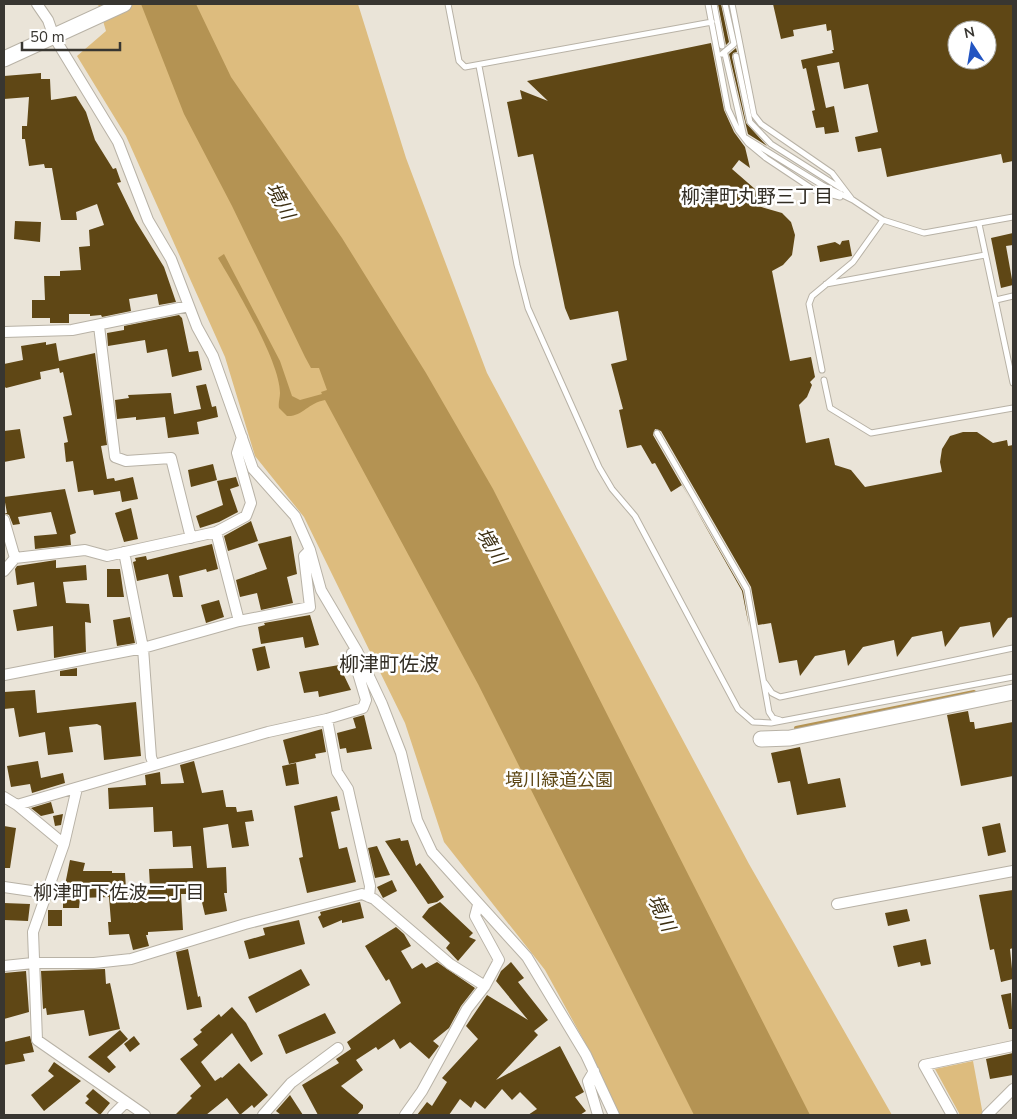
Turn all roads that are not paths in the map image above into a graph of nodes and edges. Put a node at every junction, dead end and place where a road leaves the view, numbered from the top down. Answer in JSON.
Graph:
{"nodes":[{"id":1,"x":37,"y":4,"type":"edge"},
{"id":2,"x":124,"y":4,"type":"edge"},
{"id":3,"x":448,"y":4,"type":"edge"},
{"id":4,"x":708,"y":4,"type":"edge"},
{"id":5,"x":714,"y":4,"type":"edge"},
{"id":6,"x":725,"y":4,"type":"edge"},
{"id":7,"x":732,"y":4,"type":"edge"},
{"id":8,"x":712,"y":22,"type":"junction"},
{"id":9,"x":54,"y":37,"type":"junction"},
{"id":10,"x":722,"y":46,"type":"dead end"},
{"id":11,"x":736,"y":56,"type":"dead end"},
{"id":12,"x":4,"y":59,"type":"edge"},
{"id":13,"x":478,"y":66,"type":"junction"},
{"id":14,"x":846,"y":192,"type":"junction"},
{"id":15,"x":852,"y":200,"type":"junction"},
{"id":16,"x":1013,"y":217,"type":"edge"},
{"id":17,"x":883,"y":220,"type":"junction"},
{"id":18,"x":979,"y":224,"type":"junction"},
{"id":19,"x":985,"y":255,"type":"junction"},
{"id":20,"x":826,"y":284,"type":"junction"},
{"id":21,"x":1013,"y":296,"type":"edge"},
{"id":22,"x":996,"y":300,"type":"junction"},
{"id":23,"x":189,"y":306,"type":"junction"},
{"id":24,"x":99,"y":326,"type":"junction"},
{"id":25,"x":4,"y":332,"type":"edge"},
{"id":26,"x":822,"y":370,"type":"dead end"},
{"id":27,"x":824,"y":380,"type":"dead end"},
{"id":28,"x":1013,"y":382,"type":"edge"},
{"id":29,"x":1013,"y":408,"type":"edge"},
{"id":30,"x":657,"y":433,"type":"dead end"},
{"id":31,"x":242,"y":437,"type":"junction"},
{"id":32,"x":4,"y":520,"type":"edge"},
{"id":33,"x":216,"y":532,"type":"junction"},
{"id":34,"x":191,"y":538,"type":"junction"},
{"id":35,"x":310,"y":550,"type":"junction"},
{"id":36,"x":124,"y":552,"type":"junction"},
{"id":37,"x":15,"y":558,"type":"junction"},
{"id":38,"x":4,"y":571,"type":"edge"},
{"id":39,"x":240,"y":621,"type":"junction"},
{"id":40,"x":143,"y":648,"type":"junction"},
{"id":41,"x":1013,"y":648,"type":"edge"},
{"id":42,"x":357,"y":652,"type":"junction"},
{"id":43,"x":4,"y":675,"type":"edge"},
{"id":44,"x":1013,"y":677,"type":"edge"},
{"id":45,"x":764,"y":682,"type":"junction"},
{"id":46,"x":1013,"y":692,"type":"edge"},
{"id":47,"x":327,"y":719,"type":"junction"},
{"id":48,"x":783,"y":721,"type":"junction"},
{"id":49,"x":761,"y":739,"type":"dead end"},
{"id":50,"x":154,"y":765,"type":"junction"},
{"id":51,"x":76,"y":788,"type":"junction"},
{"id":52,"x":4,"y":797,"type":"edge"},
{"id":53,"x":17,"y":805,"type":"junction"},
{"id":54,"x":64,"y":844,"type":"junction"},
{"id":55,"x":1013,"y":871,"type":"edge"},
{"id":56,"x":4,"y":887,"type":"edge"},
{"id":57,"x":45,"y":893,"type":"junction"},
{"id":58,"x":369,"y":897,"type":"junction"},
{"id":59,"x":837,"y":904,"type":"dead end"},
{"id":60,"x":478,"y":905,"type":"junction"},
{"id":61,"x":33,"y":963,"type":"junction"},
{"id":62,"x":4,"y":966,"type":"edge"},
{"id":63,"x":485,"y":986,"type":"junction"},
{"id":64,"x":1013,"y":1046,"type":"edge"},
{"id":65,"x":338,"y":1048,"type":"dead end"},
{"id":66,"x":594,"y":1071,"type":"junction"},
{"id":67,"x":1013,"y":1089,"type":"edge"},
{"id":68,"x":126,"y":1102,"type":"junction"},
{"id":69,"x":113,"y":1115,"type":"edge"},
{"id":70,"x":145,"y":1115,"type":"edge"},
{"id":71,"x":263,"y":1115,"type":"edge"},
{"id":72,"x":405,"y":1115,"type":"edge"},
{"id":73,"x":598,"y":1115,"type":"edge"},
{"id":74,"x":614,"y":1115,"type":"edge"},
{"id":75,"x":952,"y":1115,"type":"edge"},
{"id":76,"x":987,"y":1115,"type":"edge"}],
"edges":[{"from":1,"to":9,"type":"street"},
{"from":2,"to":9,"type":"street"},
{"from":3,"to":13,"type":"lane"},
{"from":4,"to":8,"type":"lane"},
{"from":5,"to":10,"type":"lane"},
{"from":6,"to":15,"type":"lane"},
{"from":7,"to":14,"type":"lane"},
{"from":8,"to":13,"type":"lane"},
{"from":8,"to":15,"type":"lane"},
{"from":9,"to":12,"type":"street"},
{"from":9,"to":23,"type":"street"},
{"from":11,"to":14,"type":"lane"},
{"from":13,"to":48,"type":"lane"},
{"from":14,"to":15,"type":"lane"},
{"from":15,"to":17,"type":"lane"},
{"from":16,"to":18,"type":"lane"},
{"from":17,"to":18,"type":"lane"},
{"from":17,"to":20,"type":"lane"},
{"from":18,"to":19,"type":"lane"},
{"from":19,"to":20,"type":"lane"},
{"from":19,"to":22,"type":"lane"},
{"from":20,"to":26,"type":"lane"},
{"from":21,"to":22,"type":"lane"},
{"from":22,"to":28,"type":"lane"},
{"from":23,"to":24,"type":"street"},
{"from":23,"to":31,"type":"street"},
{"from":24,"to":25,"type":"street"},
{"from":24,"to":34,"type":"street"},
{"from":27,"to":29,"type":"lane"},
{"from":30,"to":45,"type":"lane"},
{"from":31,"to":33,"type":"street"},
{"from":31,"to":35,"type":"street"},
{"from":32,"to":37,"type":"street"},
{"from":33,"to":34,"type":"street"},
{"from":33,"to":39,"type":"street"},
{"from":34,"to":36,"type":"street"},
{"from":35,"to":39,"type":"street"},
{"from":35,"to":42,"type":"street"},
{"from":36,"to":37,"type":"street"},
{"from":36,"to":40,"type":"street"},
{"from":37,"to":38,"type":"street"},
{"from":39,"to":40,"type":"street"},
{"from":40,"to":43,"type":"street"},
{"from":40,"to":50,"type":"street"},
{"from":41,"to":45,"type":"lane"},
{"from":42,"to":47,"type":"street"},
{"from":42,"to":60,"type":"street"},
{"from":44,"to":48,"type":"lane"},
{"from":45,"to":48,"type":"lane"},
{"from":46,"to":49,"type":"street"},
{"from":47,"to":50,"type":"street"},
{"from":47,"to":58,"type":"street"},
{"from":50,"to":51,"type":"street"},
{"from":51,"to":53,"type":"street"},
{"from":51,"to":54,"type":"street"},
{"from":52,"to":53,"type":"street"},
{"from":53,"to":54,"type":"street"},
{"from":54,"to":57,"type":"street"},
{"from":55,"to":59,"type":"street"},
{"from":56,"to":57,"type":"street"},
{"from":57,"to":61,"type":"street"},
{"from":58,"to":61,"type":"street"},
{"from":58,"to":63,"type":"street"},
{"from":60,"to":63,"type":"street"},
{"from":60,"to":66,"type":"street"},
{"from":61,"to":62,"type":"street"},
{"from":61,"to":68,"type":"street"},
{"from":63,"to":72,"type":"street"},
{"from":64,"to":75,"type":"street"},
{"from":65,"to":71,"type":"street"},
{"from":66,"to":73,"type":"street"},
{"from":66,"to":74,"type":"street"},
{"from":67,"to":76,"type":"street"},
{"from":68,"to":69,"type":"street"},
{"from":68,"to":70,"type":"street"}]}
